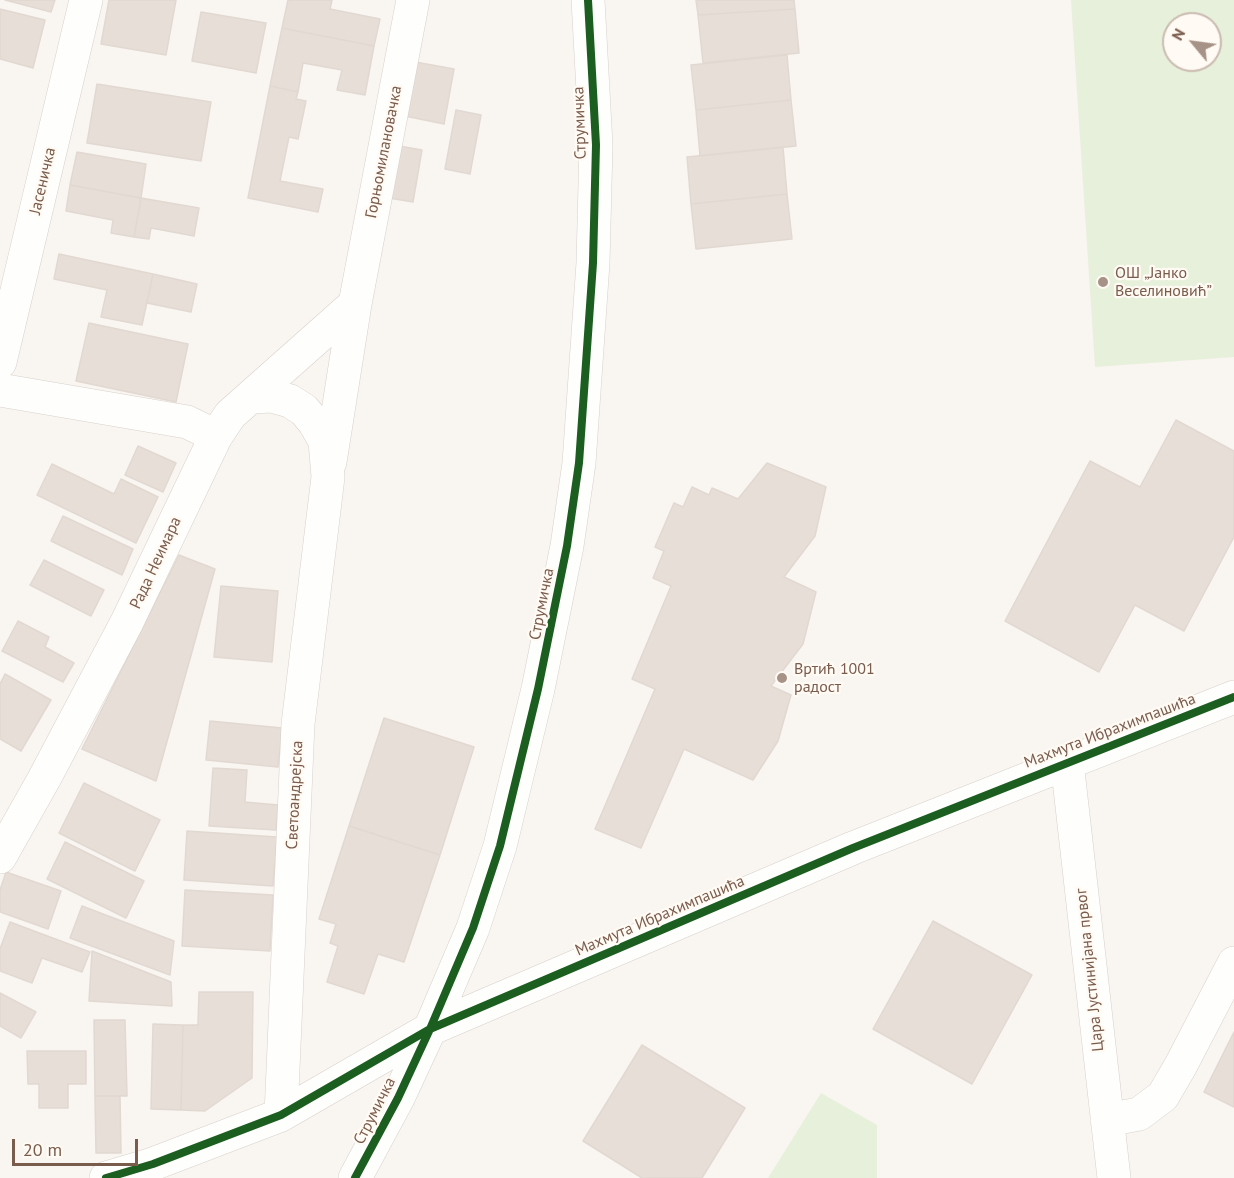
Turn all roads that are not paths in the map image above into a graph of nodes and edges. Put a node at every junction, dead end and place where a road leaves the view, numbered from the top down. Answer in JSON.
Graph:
{"nodes":[{"id":1,"x":86,"y":0,"type":"edge"},
{"id":2,"x":414,"y":0,"type":"edge"},
{"id":3,"x":588,"y":0,"type":"edge"},
{"id":4,"x":355,"y":304,"type":"junction"},
{"id":5,"x":0,"y":362,"type":"edge"},
{"id":6,"x":0,"y":390,"type":"edge"},
{"id":7,"x":252,"y":397,"type":"junction"},
{"id":8,"x":216,"y":436,"type":"junction"},
{"id":9,"x":328,"y":477,"type":"junction"},
{"id":10,"x":1234,"y":697,"type":"edge"},
{"id":11,"x":1067,"y":762,"type":"junction"},
{"id":12,"x":0,"y":856,"type":"edge"},
{"id":13,"x":1234,"y":963,"type":"edge"},
{"id":14,"x":430,"y":1029,"type":"junction"},
{"id":15,"x":281,"y":1115,"type":"junction"},
{"id":16,"x":1107,"y":1120,"type":"junction"},
{"id":17,"x":106,"y":1178,"type":"edge"},
{"id":18,"x":355,"y":1178,"type":"edge"},
{"id":19,"x":1114,"y":1178,"type":"edge"}],
"edges":[{"from":1,"to":5,"type":"street","name":"Јасеничка"},
{"from":2,"to":4,"type":"street","name":"Горњомилановачка"},
{"from":3,"to":14,"type":"street","name":"Струмичка"},
{"from":4,"to":7,"type":"street","name":"Рада Неимара"},
{"from":4,"to":9,"type":"street","name":"Светоандрејска"},
{"from":6,"to":8,"type":"street"},
{"from":7,"to":8,"type":"street","name":"Рада Неимара"},
{"from":7,"to":9,"type":"street","name":"Светоандрејска"},
{"from":8,"to":12,"type":"street","name":"Рада Неимара"},
{"from":9,"to":15,"type":"street","name":"Светоандрејска"},
{"from":10,"to":11,"type":"street","name":"Махмута Ибрахимпашића"},
{"from":11,"to":14,"type":"street","name":"Махмута Ибрахимпашића"},
{"from":11,"to":16,"type":"street","name":"Цара Јустинијана првог"},
{"from":13,"to":16,"type":"street"},
{"from":14,"to":15,"type":"street","name":"Махмута Ибрахимпашића"},
{"from":14,"to":18,"type":"street","name":"Струмичка"},
{"from":15,"to":17,"type":"street","name":"Махмута Ибрахимпашића"},
{"from":16,"to":19,"type":"street","name":"Цара Јустинијана првог"}]}
